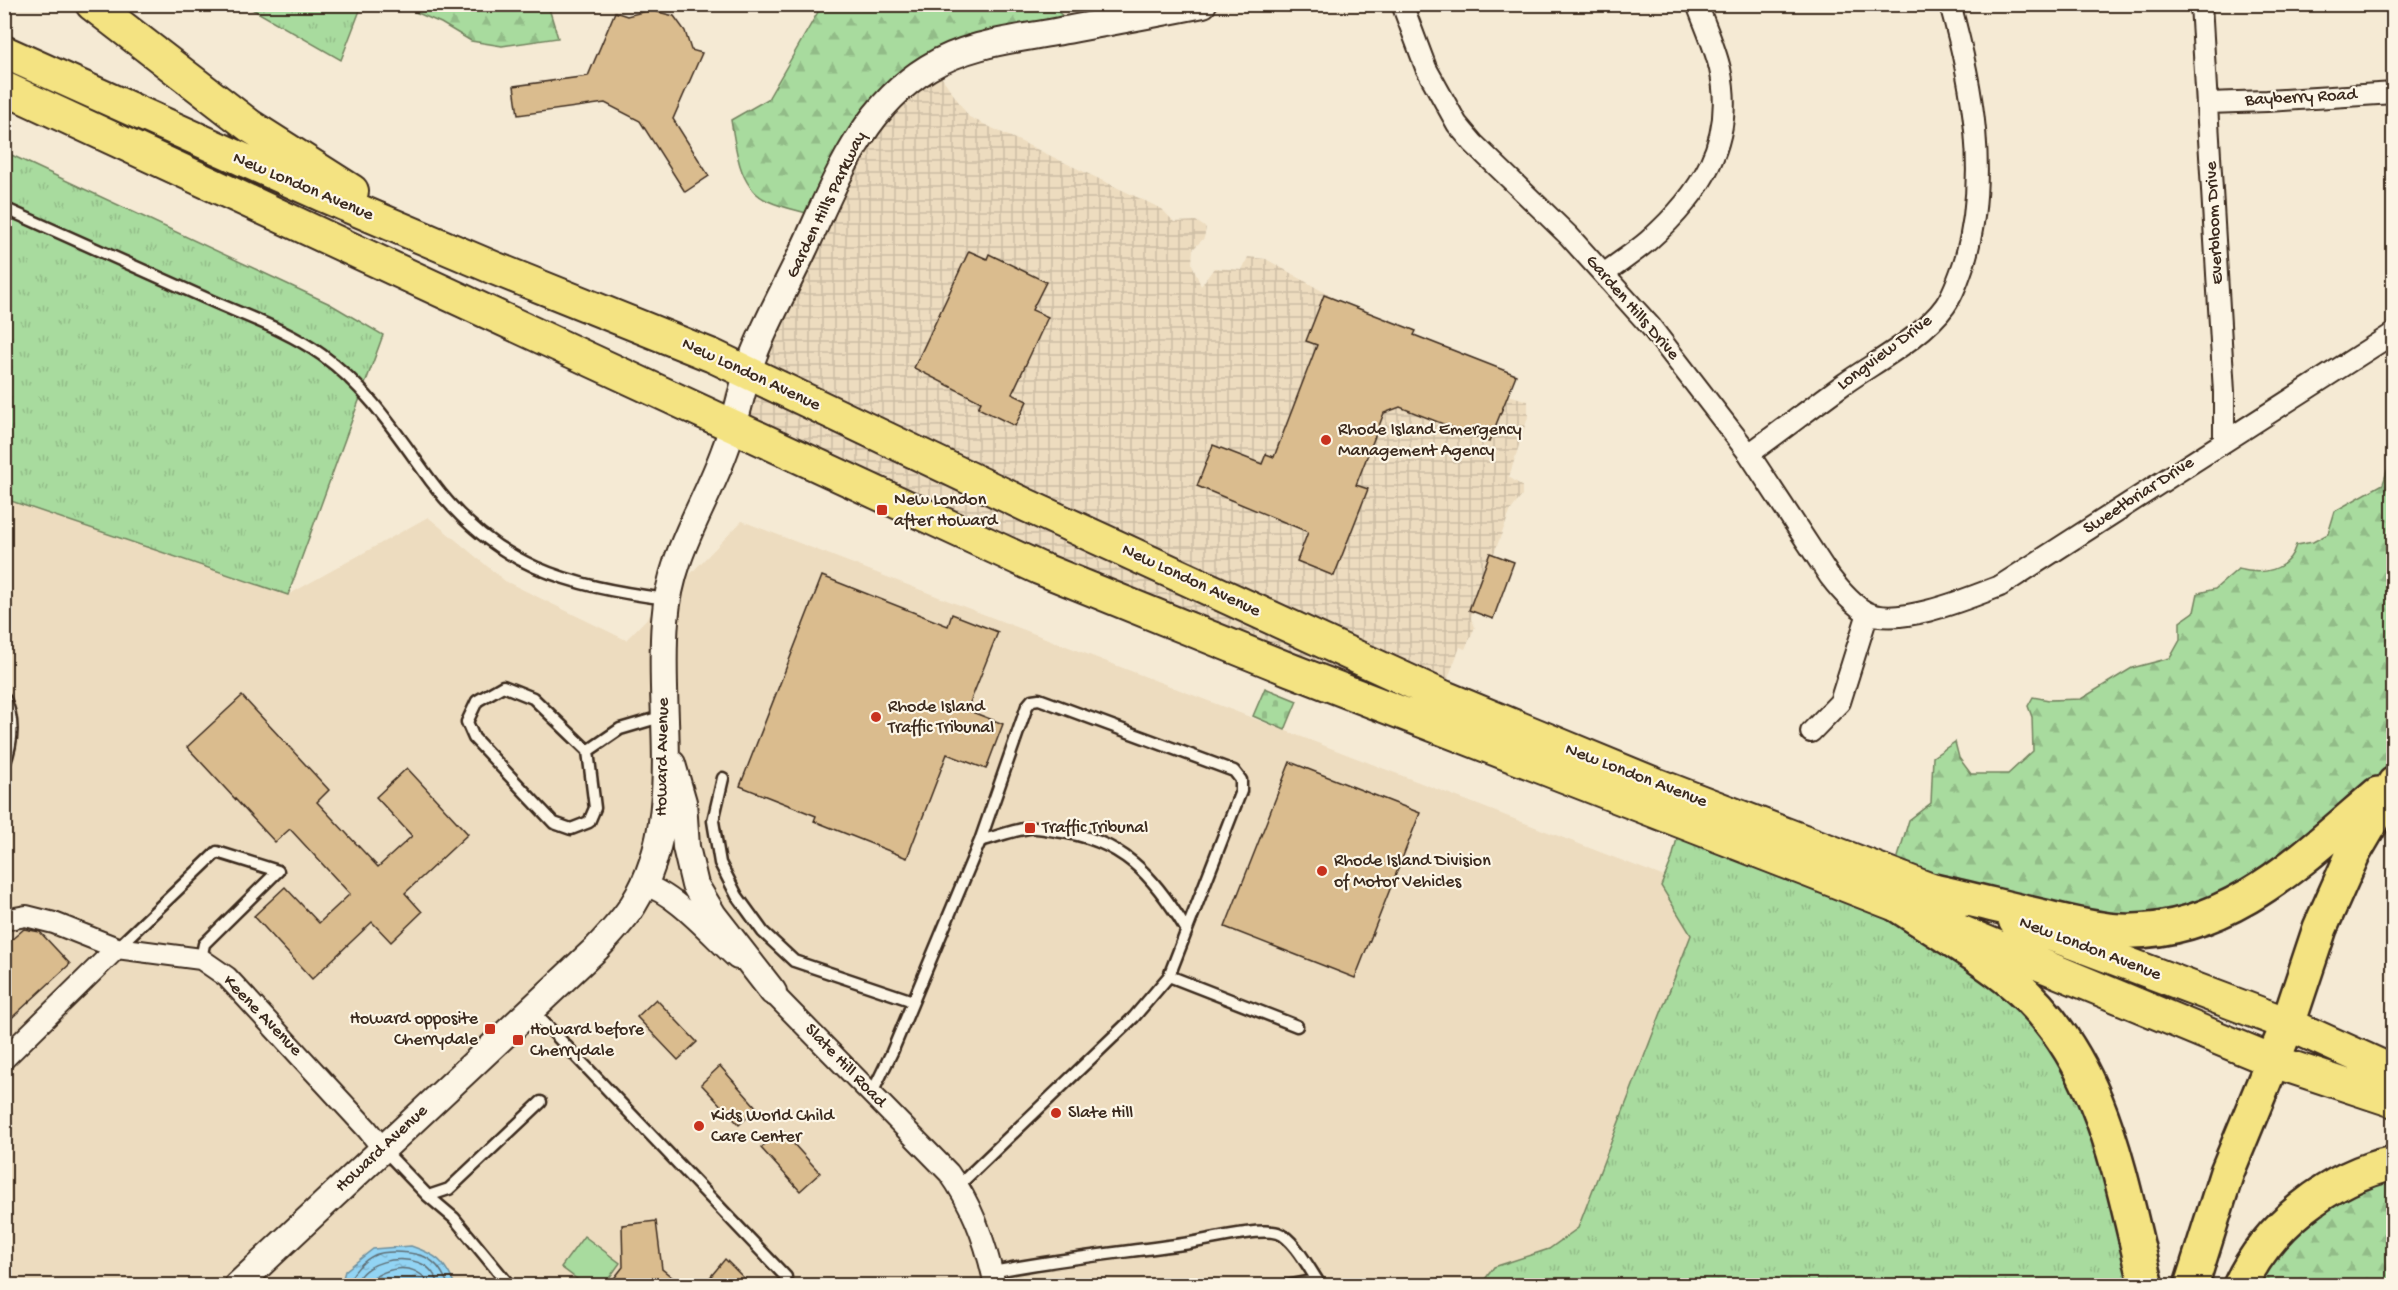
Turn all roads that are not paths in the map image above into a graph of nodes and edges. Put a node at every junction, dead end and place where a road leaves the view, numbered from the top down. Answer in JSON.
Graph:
{"nodes":[{"id":1,"x":92,"y":4,"type":"edge"},
{"id":2,"x":1203,"y":4,"type":"edge"},
{"id":3,"x":1402,"y":4,"type":"edge"},
{"id":4,"x":1697,"y":4,"type":"edge"},
{"id":5,"x":1950,"y":4,"type":"edge"},
{"id":6,"x":2201,"y":4,"type":"edge"},
{"id":7,"x":1160,"y":8,"type":"edge"},
{"id":8,"x":4,"y":52,"type":"edge"},
{"id":9,"x":4,"y":88,"type":"edge"},
{"id":10,"x":2394,"y":93,"type":"edge"},
{"id":11,"x":2208,"y":103,"type":"junction"},
{"id":12,"x":4,"y":208,"type":"edge"},
{"id":13,"x":425,"y":239,"type":"junction"},
{"id":14,"x":1604,"y":274,"type":"junction"},
{"id":15,"x":2394,"y":333,"type":"edge"},
{"id":16,"x":748,"y":373,"type":"junction"},
{"id":17,"x":733,"y":426,"type":"junction"},
{"id":18,"x":2224,"y":442,"type":"junction"},
{"id":19,"x":1749,"y":454,"type":"junction"},
{"id":20,"x":667,"y":599,"type":"junction"},
{"id":21,"x":1868,"y":613,"type":"junction"},
{"id":22,"x":4,"y":697,"type":"edge"},
{"id":23,"x":665,"y":728,"type":"junction"},
{"id":24,"x":1811,"y":732,"type":"dead end"},
{"id":25,"x":588,"y":751,"type":"junction"},
{"id":26,"x":4,"y":765,"type":"edge"},
{"id":27,"x":723,"y":778,"type":"dead end"},
{"id":28,"x":2394,"y":782,"type":"edge"},
{"id":29,"x":980,"y":841,"type":"junction"},
{"id":30,"x":644,"y":885,"type":"junction"},
{"id":31,"x":1934,"y":891,"type":"junction"},
{"id":32,"x":1899,"y":906,"type":"junction"},
{"id":33,"x":4,"y":920,"type":"edge"},
{"id":34,"x":1186,"y":929,"type":"junction"},
{"id":35,"x":117,"y":948,"type":"junction"},
{"id":36,"x":201,"y":959,"type":"junction"},
{"id":37,"x":1169,"y":976,"type":"junction"},
{"id":38,"x":773,"y":992,"type":"junction"},
{"id":39,"x":913,"y":1001,"type":"junction"},
{"id":40,"x":531,"y":1009,"type":"junction"},
{"id":41,"x":2288,"y":1024,"type":"junction"},
{"id":42,"x":1297,"y":1026,"type":"dead end"},
{"id":43,"x":4,"y":1059,"type":"edge"},
{"id":44,"x":2273,"y":1060,"type":"junction"},
{"id":45,"x":2394,"y":1072,"type":"edge"},
{"id":46,"x":872,"y":1093,"type":"junction"},
{"id":47,"x":2394,"y":1101,"type":"edge"},
{"id":48,"x":541,"y":1102,"type":"dead end"},
{"id":49,"x":383,"y":1149,"type":"junction"},
{"id":50,"x":2394,"y":1163,"type":"edge"},
{"id":51,"x":958,"y":1185,"type":"junction"},
{"id":52,"x":428,"y":1196,"type":"junction"},
{"id":53,"x":786,"y":1277,"type":"dead end"},
{"id":54,"x":994,"y":1279,"type":"edge"},
{"id":55,"x":1319,"y":1283,"type":"edge"},
{"id":56,"x":237,"y":1286,"type":"edge"},
{"id":57,"x":510,"y":1286,"type":"edge"},
{"id":58,"x":1286,"y":1286,"type":"edge"},
{"id":59,"x":2147,"y":1286,"type":"edge"},
{"id":60,"x":2191,"y":1286,"type":"edge"},
{"id":61,"x":2240,"y":1286,"type":"edge"}],
"edges":[{"from":1,"to":13,"type":"main road"},
{"from":2,"to":7,"type":"street","name":"Garden Hills Parkway"},
{"from":3,"to":14,"type":"street","name":"Garden Hills Drive"},
{"from":4,"to":14,"type":"street"},
{"from":5,"to":19,"type":"street","name":"Longview Drive"},
{"from":6,"to":11,"type":"street","name":"Everbloom Drive"},
{"from":7,"to":16,"type":"street","name":"Garden Hills Parkway"},
{"from":8,"to":13,"type":"main road","name":"New London Avenue"},
{"from":9,"to":17,"type":"main road","name":"New London Avenue"},
{"from":10,"to":11,"type":"street","name":"Bayberry Road"},
{"from":11,"to":18,"type":"street","name":"Everbloom Drive"},
{"from":12,"to":20,"type":"lane"},
{"from":13,"to":16,"type":"main road","name":"New London Avenue"},
{"from":14,"to":19,"type":"street","name":"Garden Hills Drive"},
{"from":15,"to":18,"type":"street","name":"Sweetbriar Drive"},
{"from":16,"to":17,"type":"street","name":"Garden Hills Parkway"},
{"from":16,"to":31,"type":"main road","name":"New London Avenue"},
{"from":17,"to":20,"type":"street","name":"Howard Avenue"},
{"from":17,"to":32,"type":"main road","name":"New London Avenue"},
{"from":18,"to":21,"type":"street","name":"Sweetbriar Drive"},
{"from":19,"to":21,"type":"street","name":"Garden Hills Drive"},
{"from":20,"to":23,"type":"street","name":"Howard Avenue"},
{"from":21,"to":24,"type":"street"},
{"from":22,"to":26,"type":"lane"},
{"from":23,"to":25,"type":"lane"},
{"from":23,"to":30,"type":"street","name":"Howard Avenue"},
{"from":23,"to":38,"type":"street"},
{"from":25,"to":25,"type":"lane"},
{"from":27,"to":39,"type":"lane"},
{"from":28,"to":31,"type":"highway"},
{"from":28,"to":41,"type":"highway"},
{"from":29,"to":34,"type":"lane"},
{"from":29,"to":34,"type":"lane"},
{"from":29,"to":39,"type":"lane"},
{"from":30,"to":38,"type":"street","name":"Slate Hill Road"},
{"from":30,"to":40,"type":"street","name":"Howard Avenue"},
{"from":31,"to":41,"type":"main road","name":"New London Avenue"},
{"from":32,"to":44,"type":"main road","name":"New London Avenue"},
{"from":32,"to":59,"type":"highway"},
{"from":33,"to":35,"type":"street","name":"Keene Avenue"},
{"from":34,"to":37,"type":"lane"},
{"from":35,"to":36,"type":"street","name":"Keene Avenue"},
{"from":35,"to":36,"type":"lane"},
{"from":35,"to":43,"type":"street"},
{"from":36,"to":49,"type":"street","name":"Keene Avenue"},
{"from":37,"to":42,"type":"lane"},
{"from":37,"to":51,"type":"lane"},
{"from":38,"to":46,"type":"street","name":"Slate Hill Road"},
{"from":39,"to":46,"type":"lane"},
{"from":40,"to":49,"type":"street","name":"Howard Avenue"},
{"from":40,"to":53,"type":"lane"},
{"from":41,"to":44,"type":"highway"},
{"from":41,"to":45,"type":"main road","name":"New London Avenue"},
{"from":44,"to":47,"type":"main road","name":"New London Avenue"},
{"from":44,"to":60,"type":"highway"},
{"from":46,"to":51,"type":"street","name":"Slate Hill Road"},
{"from":48,"to":52,"type":"lane"},
{"from":49,"to":52,"type":"lane"},
{"from":49,"to":56,"type":"street","name":"Howard Avenue"},
{"from":50,"to":61,"type":"highway"},
{"from":51,"to":54,"type":"street","name":"Slate Hill Road"},
{"from":52,"to":57,"type":"lane"},
{"from":54,"to":55,"type":"lane"},
{"from":55,"to":58,"type":"lane"}]}
